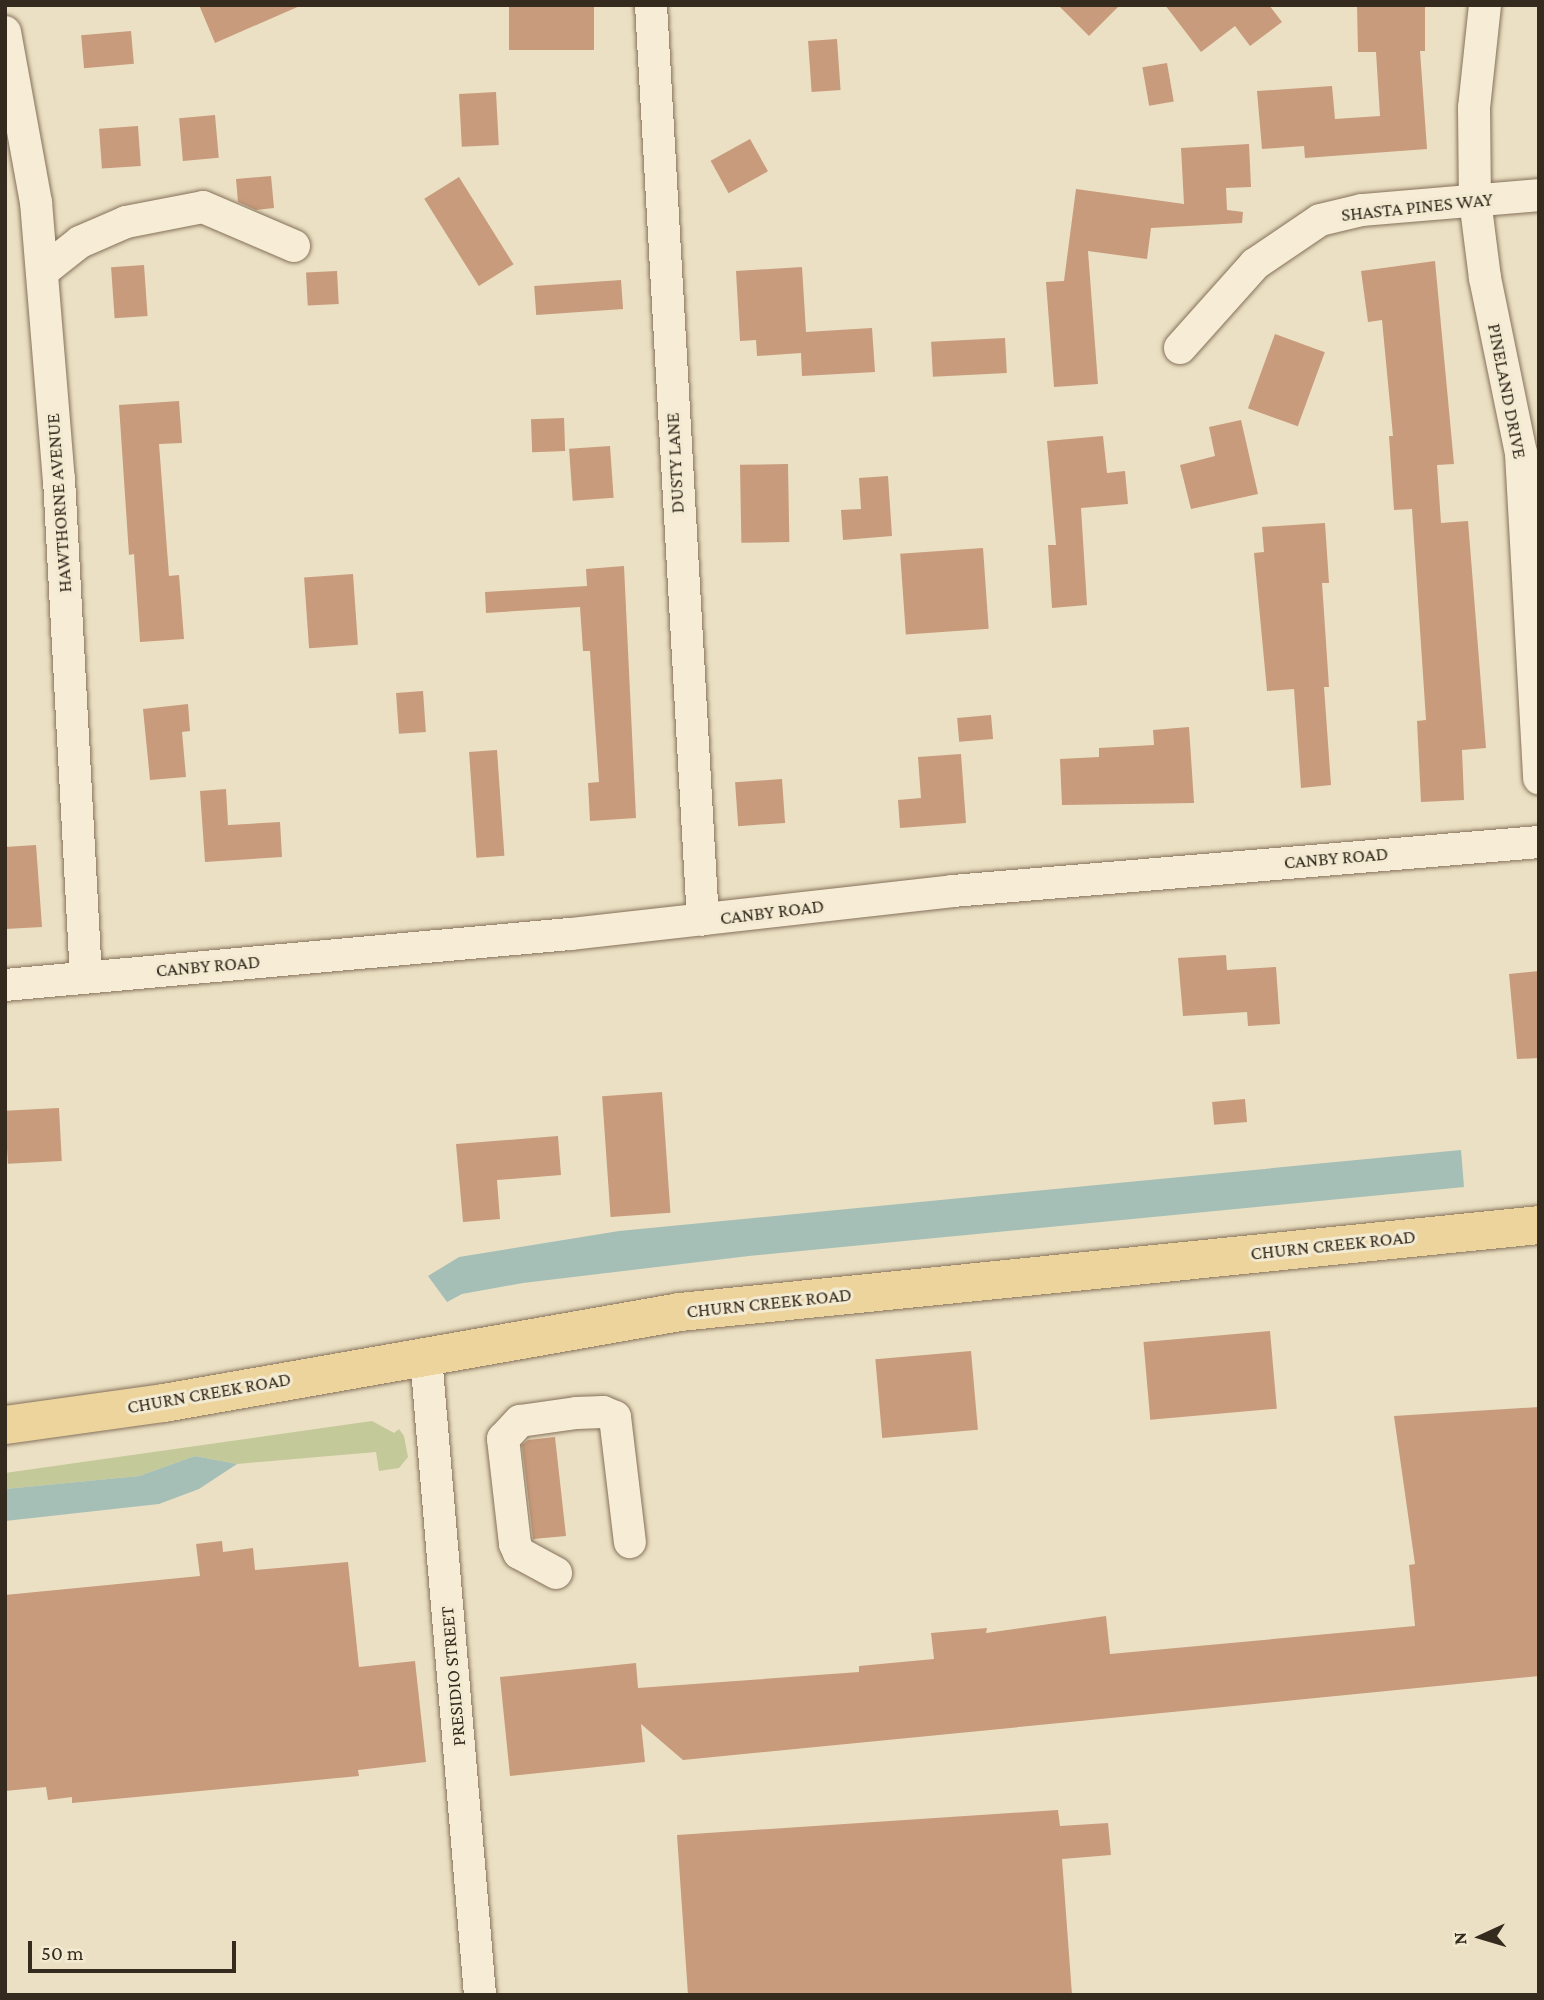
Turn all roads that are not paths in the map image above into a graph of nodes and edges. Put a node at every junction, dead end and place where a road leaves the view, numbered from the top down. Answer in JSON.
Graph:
{"nodes":[{"id":1,"x":652,"y":5,"type":"edge"},
{"id":2,"x":1485,"y":5,"type":"edge"},
{"id":3,"x":5,"y":32,"type":"edge"},
{"id":4,"x":14,"y":118,"type":"edge"},
{"id":5,"x":1539,"y":195,"type":"edge"},
{"id":6,"x":1475,"y":201,"type":"junction"},
{"id":7,"x":294,"y":246,"type":"dead end"},
{"id":8,"x":41,"y":272,"type":"junction"},
{"id":9,"x":1180,"y":348,"type":"dead end"},
{"id":10,"x":1539,"y":779,"type":"edge"},
{"id":11,"x":1539,"y":842,"type":"edge"},
{"id":12,"x":703,"y":920,"type":"junction"},
{"id":13,"x":86,"y":977,"type":"junction"},
{"id":14,"x":5,"y":985,"type":"edge"},
{"id":15,"x":1539,"y":1225,"type":"edge"},
{"id":16,"x":426,"y":1357,"type":"junction"},
{"id":17,"x":5,"y":1425,"type":"edge"},
{"id":18,"x":630,"y":1542,"type":"dead end"},
{"id":19,"x":556,"y":1573,"type":"dead end"},
{"id":20,"x":480,"y":1995,"type":"edge"}],
"edges":[{"from":1,"to":12,"type":"street","name":"DUSTY LANE"},
{"from":2,"to":6,"type":"street","name":"PINELAND DRIVE"},
{"from":3,"to":4,"type":"street","name":"HAWTHORNE AVENUE"},
{"from":4,"to":8,"type":"street","name":"HAWTHORNE AVENUE"},
{"from":5,"to":6,"type":"street","name":"SHASTA PINES WAY"},
{"from":6,"to":9,"type":"street","name":"SHASTA PINES WAY"},
{"from":6,"to":10,"type":"street","name":"PINELAND DRIVE"},
{"from":7,"to":8,"type":"street"},
{"from":8,"to":13,"type":"street","name":"HAWTHORNE AVENUE"},
{"from":11,"to":12,"type":"street","name":"CANBY ROAD"},
{"from":12,"to":13,"type":"street","name":"CANBY ROAD"},
{"from":13,"to":14,"type":"street","name":"CANBY ROAD"},
{"from":15,"to":16,"type":"main road","name":"CHURN CREEK ROAD"},
{"from":16,"to":17,"type":"main road","name":"CHURN CREEK ROAD"},
{"from":16,"to":20,"type":"street","name":"PRESIDIO STREET"},
{"from":18,"to":19,"type":"street"}]}
